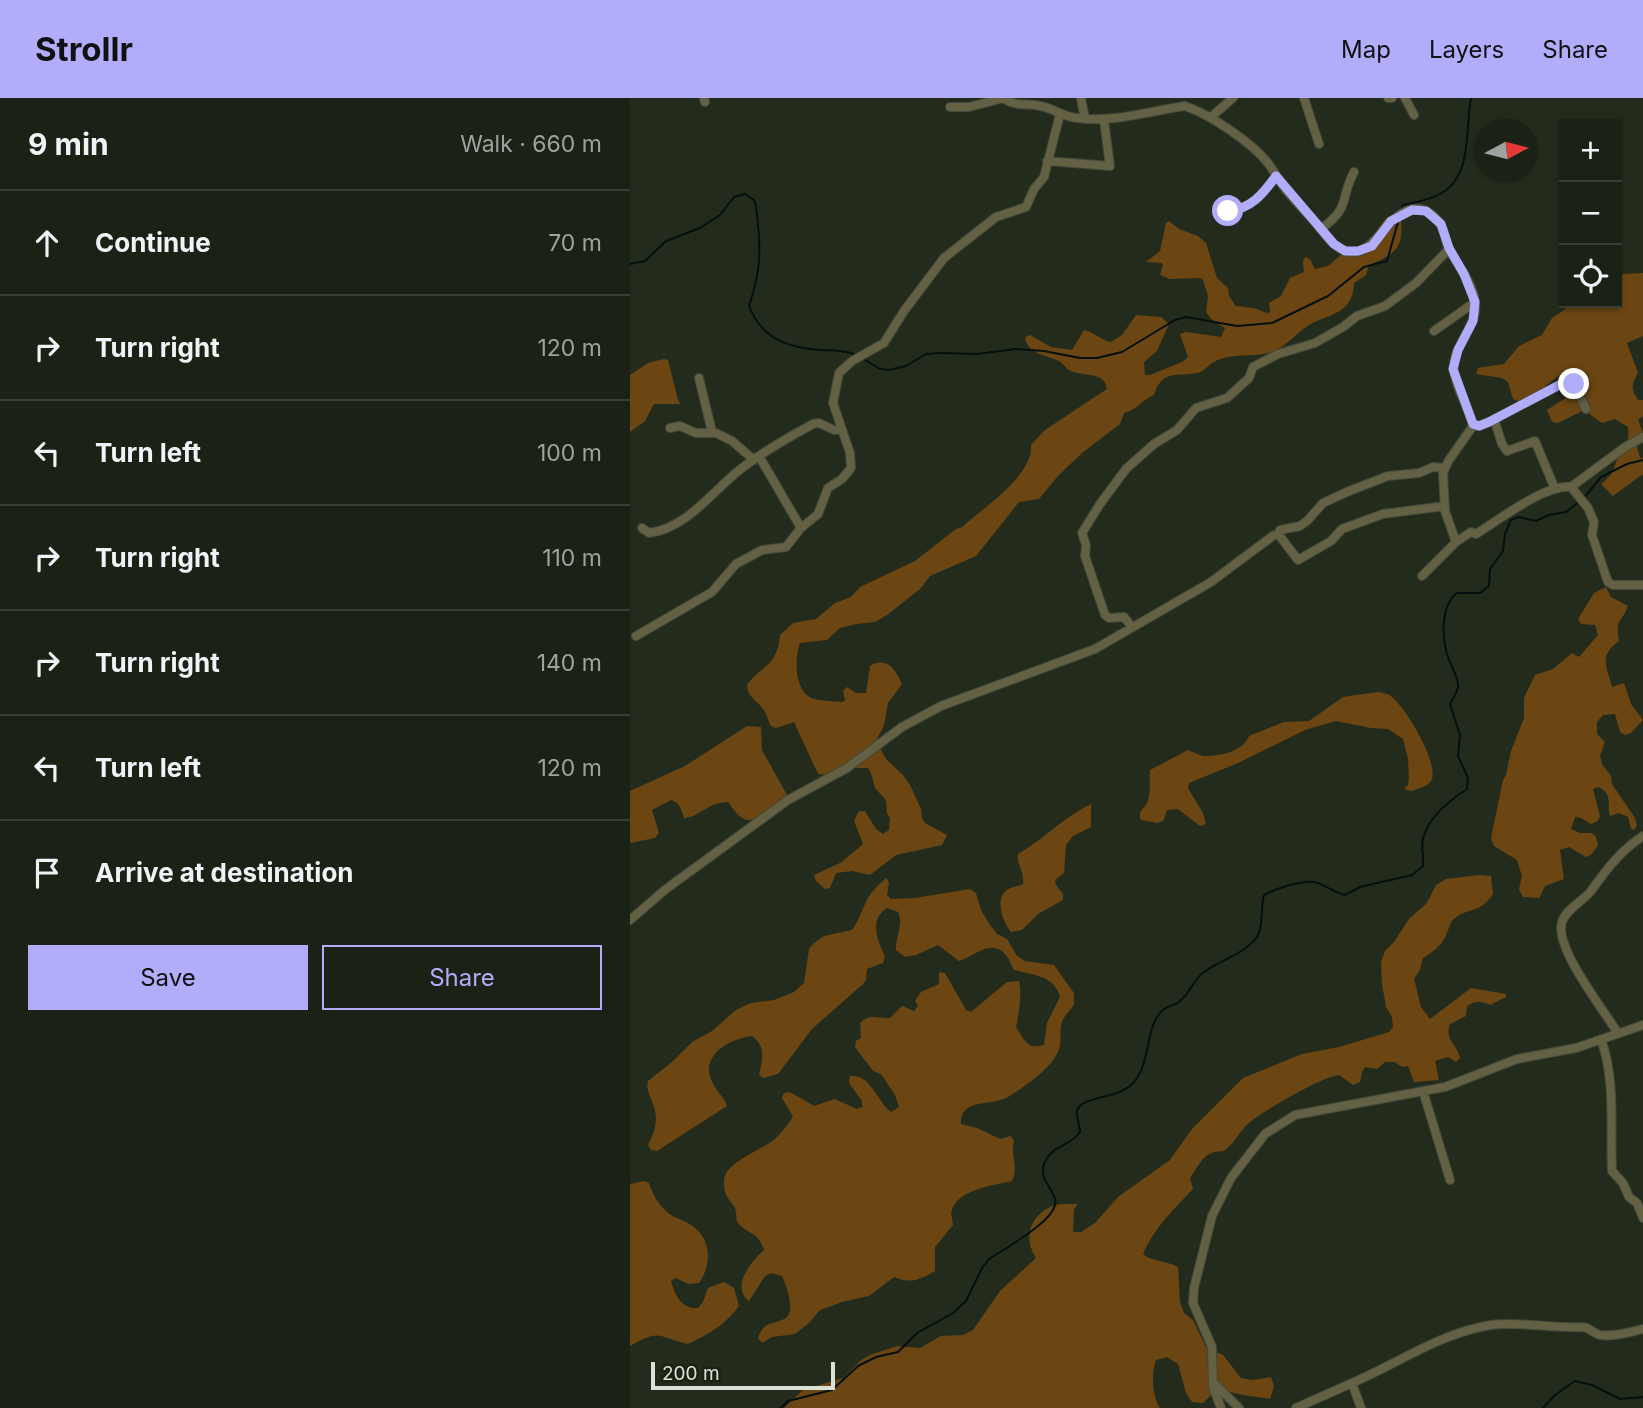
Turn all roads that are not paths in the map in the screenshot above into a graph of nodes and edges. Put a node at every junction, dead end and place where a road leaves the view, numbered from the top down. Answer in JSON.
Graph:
{"nodes":[{"id":1,"x":1004,"y":98,"type":"edge"},
{"id":2,"x":1081,"y":98,"type":"edge"},
{"id":3,"x":1233,"y":98,"type":"edge"},
{"id":4,"x":1304,"y":98,"type":"edge"},
{"id":5,"x":1405,"y":98,"type":"edge"},
{"id":6,"x":1042,"y":102,"type":"edge"},
{"id":7,"x":950,"y":107,"type":"dead end"},
{"id":8,"x":1060,"y":114,"type":"junction"},
{"id":9,"x":1414,"y":115,"type":"dead end"},
{"id":10,"x":1211,"y":117,"type":"junction"},
{"id":11,"x":1085,"y":119,"type":"junction"},
{"id":12,"x":1104,"y":120,"type":"junction"},
{"id":13,"x":1319,"y":144,"type":"dead end"},
{"id":14,"x":1046,"y":161,"type":"junction"},
{"id":15,"x":1354,"y":172,"type":"dead end"},
{"id":16,"x":1276,"y":176,"type":"junction"},
{"id":17,"x":1228,"y":211,"type":"dead end"},
{"id":18,"x":1321,"y":229,"type":"junction"},
{"id":19,"x":1449,"y":248,"type":"junction"},
{"id":20,"x":1475,"y":302,"type":"junction"},
{"id":21,"x":1434,"y":331,"type":"dead end"},
{"id":22,"x":699,"y":377,"type":"dead end"},
{"id":23,"x":1586,"y":408,"type":"dead end"},
{"id":24,"x":1494,"y":419,"type":"junction"},
{"id":25,"x":1473,"y":424,"type":"junction"},
{"id":26,"x":670,"y":428,"type":"dead end"},
{"id":27,"x":842,"y":429,"type":"junction"},
{"id":28,"x":712,"y":432,"type":"junction"},
{"id":29,"x":1643,"y":437,"type":"edge"},
{"id":30,"x":756,"y":458,"type":"junction"},
{"id":31,"x":1445,"y":468,"type":"junction"},
{"id":32,"x":1571,"y":487,"type":"junction"},
{"id":33,"x":1555,"y":489,"type":"junction"},
{"id":34,"x":1445,"y":506,"type":"junction"},
{"id":35,"x":642,"y":528,"type":"dead end"},
{"id":36,"x":801,"y":528,"type":"junction"},
{"id":37,"x":1278,"y":534,"type":"junction"},
{"id":38,"x":1456,"y":542,"type":"junction"},
{"id":39,"x":1422,"y":576,"type":"dead end"},
{"id":40,"x":1643,"y":585,"type":"edge"},
{"id":41,"x":1132,"y":627,"type":"junction"},
{"id":42,"x":636,"y":636,"type":"dead end"},
{"id":43,"x":1643,"y":836,"type":"edge"},
{"id":44,"x":630,"y":920,"type":"edge"},
{"id":45,"x":1643,"y":1025,"type":"edge"},
{"id":46,"x":1617,"y":1032,"type":"junction"},
{"id":47,"x":1601,"y":1039,"type":"junction"},
{"id":48,"x":1423,"y":1091,"type":"junction"},
{"id":49,"x":1450,"y":1180,"type":"dead end"},
{"id":50,"x":1643,"y":1219,"type":"edge"},
{"id":51,"x":1643,"y":1329,"type":"edge"},
{"id":52,"x":1213,"y":1381,"type":"junction"},
{"id":53,"x":1352,"y":1382,"type":"junction"},
{"id":54,"x":1221,"y":1408,"type":"edge"},
{"id":55,"x":1239,"y":1408,"type":"edge"},
{"id":56,"x":1296,"y":1408,"type":"edge"},
{"id":57,"x":1361,"y":1408,"type":"edge"}],
"edges":[{"from":1,"to":6,"type":"street"},
{"from":1,"to":7,"type":"street"},
{"from":2,"to":11,"type":"street"},
{"from":3,"to":10,"type":"street"},
{"from":4,"to":13,"type":"street"},
{"from":5,"to":9,"type":"street"},
{"from":6,"to":8,"type":"street"},
{"from":8,"to":11,"type":"street"},
{"from":8,"to":14,"type":"street"},
{"from":10,"to":12,"type":"street"},
{"from":10,"to":16,"type":"street"},
{"from":11,"to":12,"type":"street"},
{"from":12,"to":14,"type":"street"},
{"from":14,"to":27,"type":"street"},
{"from":15,"to":18,"type":"street"},
{"from":16,"to":17,"type":"street"},
{"from":16,"to":18,"type":"street"},
{"from":18,"to":19,"type":"street"},
{"from":19,"to":20,"type":"street"},
{"from":19,"to":41,"type":"street"},
{"from":20,"to":21,"type":"street"},
{"from":20,"to":25,"type":"street"},
{"from":22,"to":28,"type":"street"},
{"from":23,"to":24,"type":"street"},
{"from":24,"to":25,"type":"street"},
{"from":24,"to":33,"type":"street"},
{"from":25,"to":31,"type":"street"},
{"from":26,"to":28,"type":"street"},
{"from":27,"to":30,"type":"street"},
{"from":27,"to":36,"type":"street"},
{"from":28,"to":30,"type":"street"},
{"from":29,"to":32,"type":"street"},
{"from":30,"to":35,"type":"street"},
{"from":30,"to":36,"type":"street"},
{"from":31,"to":34,"type":"street"},
{"from":31,"to":37,"type":"street"},
{"from":32,"to":33,"type":"street"},
{"from":32,"to":40,"type":"street"},
{"from":33,"to":38,"type":"street"},
{"from":34,"to":37,"type":"street"},
{"from":34,"to":38,"type":"street"},
{"from":36,"to":42,"type":"street"},
{"from":37,"to":41,"type":"street"},
{"from":38,"to":39,"type":"street"},
{"from":41,"to":44,"type":"street"},
{"from":43,"to":46,"type":"street"},
{"from":45,"to":46,"type":"street"},
{"from":46,"to":47,"type":"street"},
{"from":47,"to":48,"type":"street"},
{"from":47,"to":50,"type":"street"},
{"from":48,"to":49,"type":"street"},
{"from":48,"to":52,"type":"street"},
{"from":51,"to":53,"type":"street"},
{"from":52,"to":54,"type":"street"},
{"from":52,"to":55,"type":"street"},
{"from":53,"to":56,"type":"street"},
{"from":53,"to":57,"type":"street"}]}
